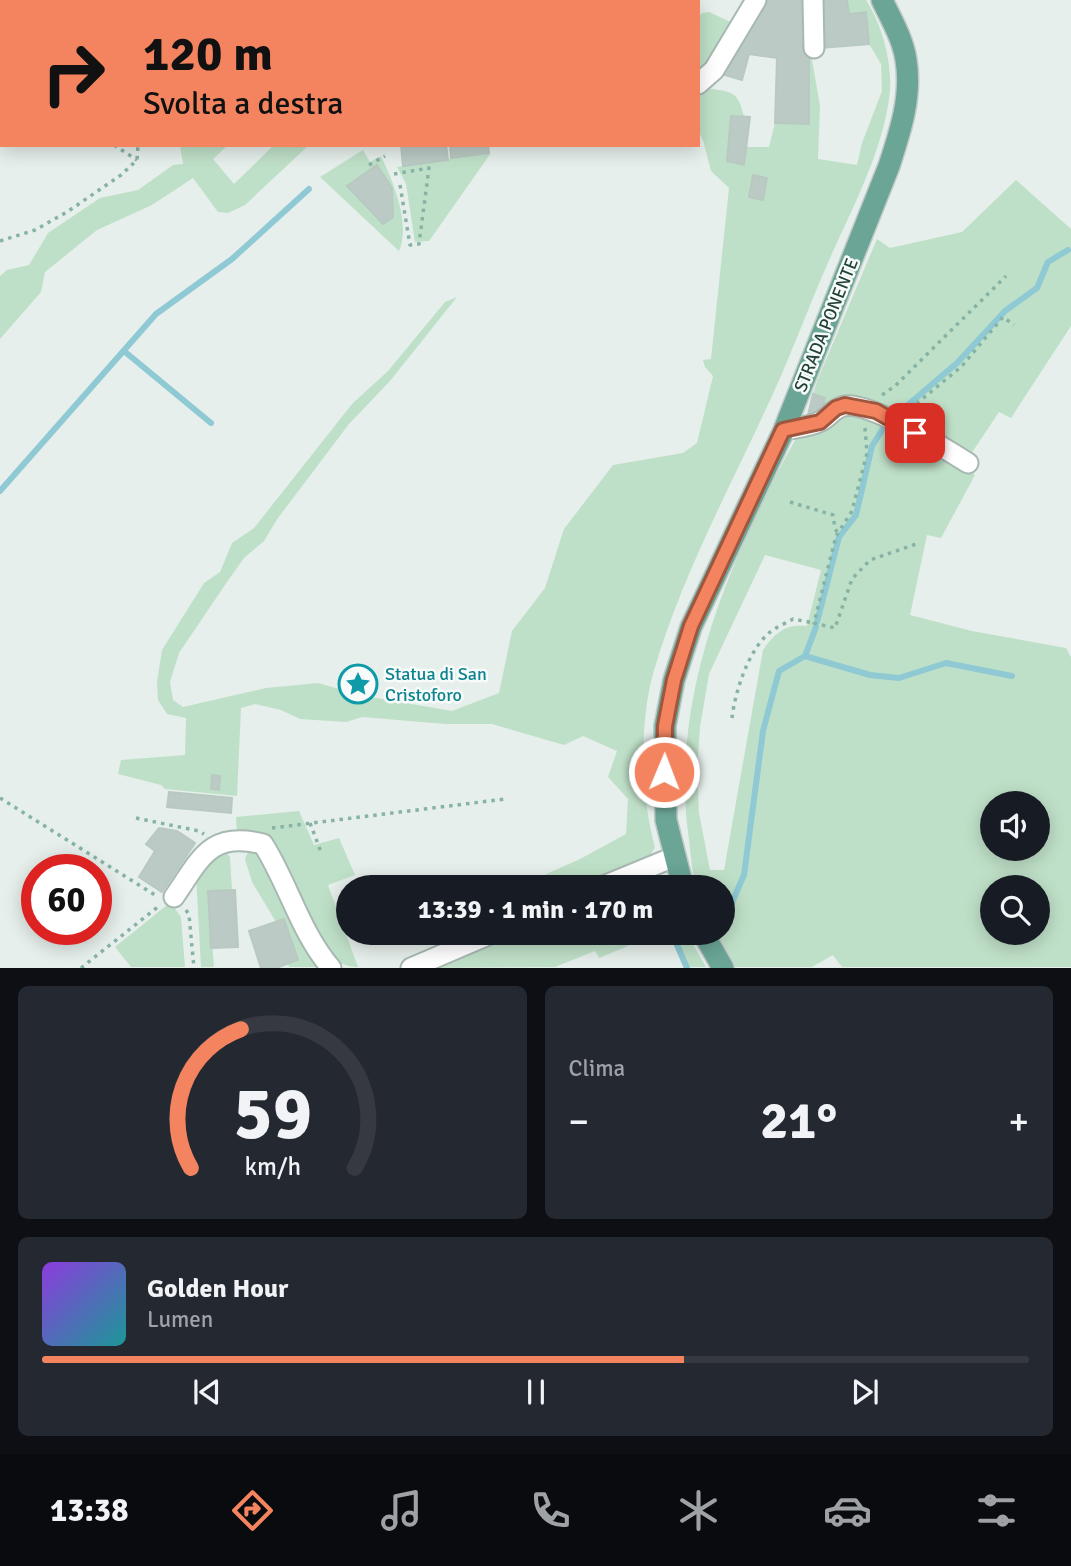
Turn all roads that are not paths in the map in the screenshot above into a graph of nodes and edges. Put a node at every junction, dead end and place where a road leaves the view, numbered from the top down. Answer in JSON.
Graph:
{"nodes":[{"id":1,"x":755,"y":0,"type":"edge"},
{"id":2,"x":813,"y":0,"type":"edge"},
{"id":3,"x":882,"y":0,"type":"edge"},
{"id":4,"x":814,"y":48,"type":"dead end"},
{"id":5,"x":700,"y":82,"type":"edge"},
{"id":6,"x":783,"y":430,"type":"junction"},
{"id":7,"x":968,"y":463,"type":"dead end"},
{"id":8,"x":674,"y":857,"type":"junction"},
{"id":9,"x":630,"y":875,"type":"edge"},
{"id":10,"x":679,"y":875,"type":"edge"},
{"id":11,"x":170,"y":899,"type":"road end"},
{"id":12,"x":465,"y":945,"type":"edge"},
{"id":13,"x":710,"y":945,"type":"edge"},
{"id":14,"x":331,"y":968,"type":"edge"},
{"id":15,"x":411,"y":968,"type":"edge"},
{"id":16,"x":723,"y":968,"type":"edge"}],
"edges":[{"from":1,"to":5,"type":"street"},
{"from":2,"to":4,"type":"street"},
{"from":3,"to":6,"type":"main road","name":"STRADA PONENTE"},
{"from":6,"to":7,"type":"street"},
{"from":6,"to":8,"type":"main road","name":"STRADA PONENTE"},
{"from":8,"to":9,"type":"street"},
{"from":8,"to":10,"type":"main road","name":"STRADA PONENTE"},
{"from":11,"to":14,"type":"street"},
{"from":12,"to":15,"type":"street"},
{"from":13,"to":16,"type":"main road"}]}
